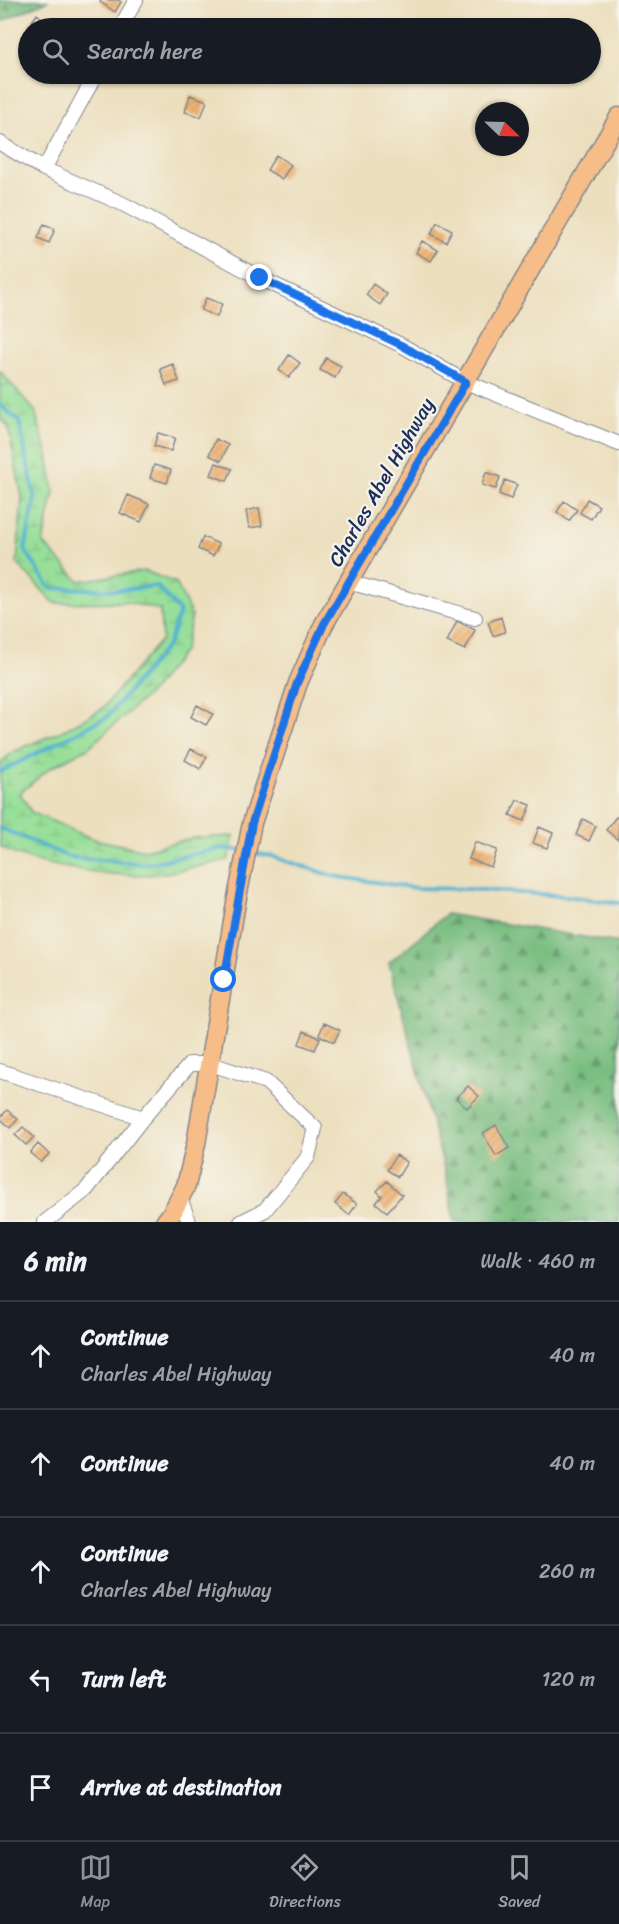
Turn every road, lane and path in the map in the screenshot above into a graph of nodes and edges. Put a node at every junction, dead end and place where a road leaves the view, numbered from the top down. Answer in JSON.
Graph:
{"nodes":[{"id":1,"x":136,"y":0,"type":"edge"},
{"id":2,"x":126,"y":18,"type":"edge"},
{"id":3,"x":91,"y":84,"type":"edge"},
{"id":4,"x":619,"y":117,"type":"edge"},
{"id":5,"x":0,"y":143,"type":"edge"},
{"id":6,"x":44,"y":169,"type":"junction"},
{"id":7,"x":466,"y":382,"type":"junction"},
{"id":8,"x":619,"y":444,"type":"edge"},
{"id":9,"x":349,"y":582,"type":"junction"},
{"id":10,"x":475,"y":618,"type":"dead end"},
{"id":11,"x":211,"y":1064,"type":"junction"},
{"id":12,"x":0,"y":1071,"type":"edge"},
{"id":13,"x":143,"y":1118,"type":"junction"},
{"id":14,"x":180,"y":1198,"type":"junction"},
{"id":15,"x":45,"y":1222,"type":"edge"},
{"id":16,"x":165,"y":1222,"type":"edge"},
{"id":17,"x":189,"y":1222,"type":"edge"},
{"id":18,"x":241,"y":1222,"type":"edge"}],
"edges":[{"from":1,"to":2,"type":"street"},
{"from":3,"to":6,"type":"street"},
{"from":4,"to":7,"type":"main road","name":"Charles Abel Highway"},
{"from":5,"to":6,"type":"street"},
{"from":6,"to":7,"type":"street"},
{"from":7,"to":8,"type":"street"},
{"from":7,"to":9,"type":"main road","name":"Charles Abel Highway"},
{"from":9,"to":10,"type":"street"},
{"from":9,"to":11,"type":"main road","name":"Charles Abel Highway"},
{"from":11,"to":13,"type":"street"},
{"from":11,"to":14,"type":"main road"},
{"from":11,"to":18,"type":"street"},
{"from":12,"to":13,"type":"street"},
{"from":13,"to":15,"type":"street"},
{"from":14,"to":16,"type":"main road"},
{"from":14,"to":17,"type":"street"}]}
